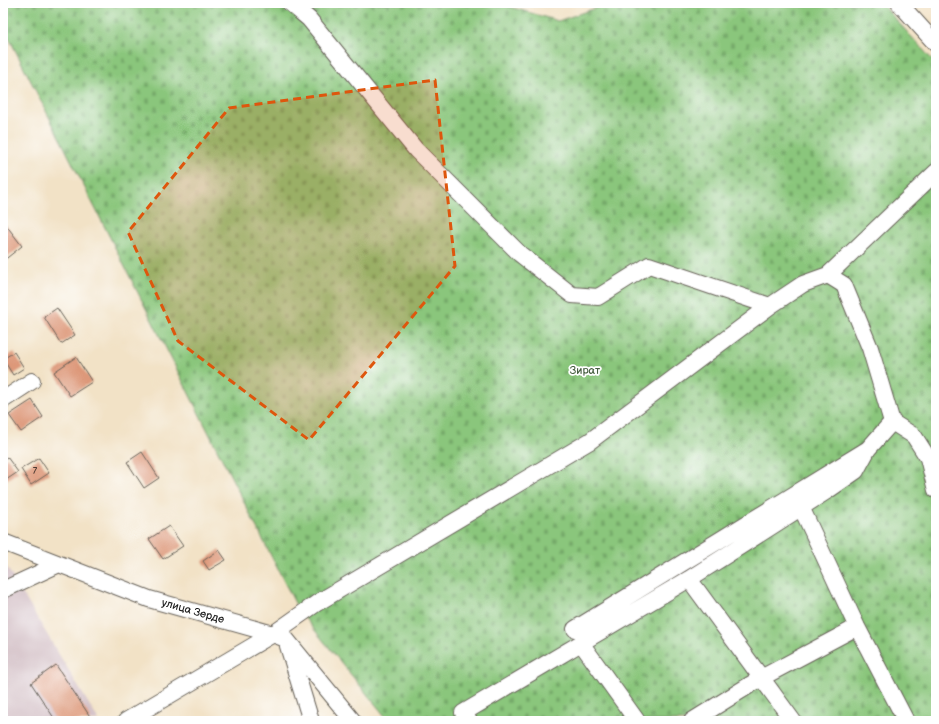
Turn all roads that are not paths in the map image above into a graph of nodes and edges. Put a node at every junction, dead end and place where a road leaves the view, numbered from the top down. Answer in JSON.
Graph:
{"nodes":[{"id":1,"x":290,"y":3,"type":"edge"},
{"id":2,"x":899,"y":3,"type":"edge"},
{"id":3,"x":936,"y":44,"type":"edge"},
{"id":4,"x":936,"y":172,"type":"edge"},
{"id":5,"x":828,"y":275,"type":"junction"},
{"id":6,"x":770,"y":306,"type":"junction"},
{"id":7,"x":32,"y":381,"type":"dead end"},
{"id":8,"x":3,"y":400,"type":"edge"},
{"id":9,"x":892,"y":422,"type":"junction"},
{"id":10,"x":868,"y":449,"type":"junction"},
{"id":11,"x":936,"y":490,"type":"edge"},
{"id":12,"x":801,"y":507,"type":"junction"},
{"id":13,"x":3,"y":542,"type":"edge"},
{"id":14,"x":60,"y":564,"type":"junction"},
{"id":15,"x":689,"y":579,"type":"junction"},
{"id":16,"x":3,"y":590,"type":"edge"},
{"id":17,"x":857,"y":627,"type":"junction"},
{"id":18,"x":279,"y":636,"type":"junction"},
{"id":19,"x":578,"y":636,"type":"junction"},
{"id":20,"x":761,"y":678,"type":"junction"},
{"id":21,"x":126,"y":721,"type":"edge"},
{"id":22,"x":311,"y":721,"type":"edge"},
{"id":23,"x":353,"y":721,"type":"edge"},
{"id":24,"x":469,"y":721,"type":"edge"},
{"id":25,"x":637,"y":721,"type":"edge"},
{"id":26,"x":692,"y":721,"type":"edge"},
{"id":27,"x":793,"y":721,"type":"edge"},
{"id":28,"x":906,"y":721,"type":"edge"}],
"edges":[{"from":1,"to":6,"type":"street"},
{"from":2,"to":3,"type":"street"},
{"from":4,"to":5,"type":"street"},
{"from":5,"to":6,"type":"street"},
{"from":5,"to":9,"type":"street"},
{"from":6,"to":18,"type":"street"},
{"from":7,"to":8,"type":"street"},
{"from":9,"to":10,"type":"street"},
{"from":9,"to":11,"type":"street"},
{"from":10,"to":12,"type":"street"},
{"from":10,"to":19,"type":"street"},
{"from":12,"to":15,"type":"street"},
{"from":12,"to":17,"type":"street"},
{"from":13,"to":14,"type":"street","name":"улица Зерде"},
{"from":14,"to":16,"type":"street"},
{"from":14,"to":18,"type":"street","name":"улица Зерде"},
{"from":15,"to":19,"type":"street"},
{"from":15,"to":20,"type":"street"},
{"from":17,"to":20,"type":"street"},
{"from":17,"to":28,"type":"street"},
{"from":18,"to":21,"type":"street"},
{"from":18,"to":22,"type":"street"},
{"from":18,"to":23,"type":"street"},
{"from":19,"to":24,"type":"street"},
{"from":19,"to":25,"type":"street"},
{"from":20,"to":26,"type":"street"},
{"from":20,"to":27,"type":"street"}]}
